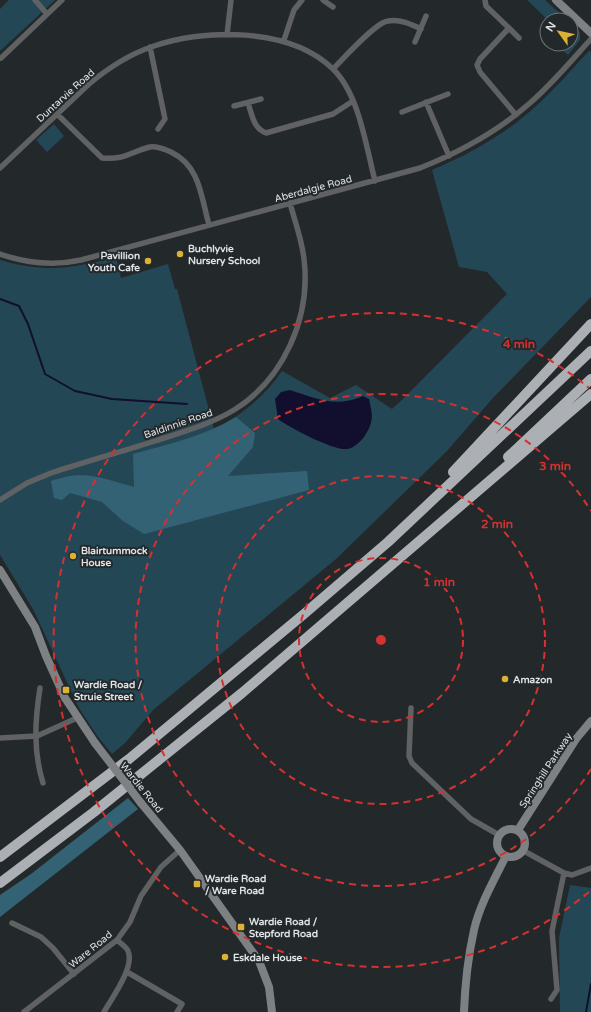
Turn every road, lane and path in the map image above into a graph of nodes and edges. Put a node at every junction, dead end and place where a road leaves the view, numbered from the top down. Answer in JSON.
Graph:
{"nodes":[{"id":1,"x":35,"y":0,"type":"edge"},
{"id":2,"x":62,"y":0,"type":"edge"},
{"id":3,"x":231,"y":0,"type":"edge"},
{"id":4,"x":302,"y":0,"type":"edge"},
{"id":5,"x":323,"y":0,"type":"edge"},
{"id":6,"x":485,"y":0,"type":"edge"},
{"id":7,"x":556,"y":0,"type":"edge"},
{"id":8,"x":332,"y":7,"type":"dead end"},
{"id":9,"x":47,"y":14,"type":"junction"},
{"id":10,"x":426,"y":16,"type":"dead end"},
{"id":11,"x":509,"y":28,"type":"junction"},
{"id":12,"x":421,"y":29,"type":"junction"},
{"id":13,"x":591,"y":33,"type":"edge"},
{"id":14,"x":227,"y":35,"type":"junction"},
{"id":15,"x":519,"y":38,"type":"dead end"},
{"id":16,"x":591,"y":39,"type":"edge"},
{"id":17,"x":284,"y":40,"type":"junction"},
{"id":18,"x":415,"y":42,"type":"dead end"},
{"id":19,"x":150,"y":47,"type":"junction"},
{"id":20,"x":1,"y":58,"type":"dead end"},
{"id":21,"x":332,"y":69,"type":"junction"},
{"id":22,"x":448,"y":94,"type":"dead end"},
{"id":23,"x":261,"y":99,"type":"dead end"},
{"id":24,"x":353,"y":101,"type":"junction"},
{"id":25,"x":426,"y":102,"type":"junction"},
{"id":26,"x":248,"y":103,"type":"junction"},
{"id":27,"x":234,"y":106,"type":"dead end"},
{"id":28,"x":402,"y":112,"type":"dead end"},
{"id":29,"x":56,"y":114,"type":"junction"},
{"id":30,"x":516,"y":115,"type":"junction"},
{"id":31,"x":158,"y":129,"type":"dead end"},
{"id":32,"x":449,"y":156,"type":"junction"},
{"id":33,"x":1,"y":164,"type":"edge"},
{"id":34,"x":375,"y":181,"type":"junction"},
{"id":35,"x":290,"y":203,"type":"junction"},
{"id":36,"x":209,"y":225,"type":"junction"},
{"id":37,"x":0,"y":254,"type":"edge"},
{"id":38,"x":591,"y":324,"type":"edge"},
{"id":39,"x":591,"y":351,"type":"edge"},
{"id":40,"x":591,"y":379,"type":"edge"},
{"id":41,"x":591,"y":394,"type":"edge"},
{"id":42,"x":0,"y":500,"type":"edge"},
{"id":43,"x":388,"y":542,"type":"junction"},
{"id":44,"x":400,"y":557,"type":"junction"},
{"id":45,"x":0,"y":570,"type":"edge"},
{"id":46,"x":40,"y":688,"type":"dead end"},
{"id":47,"x":411,"y":708,"type":"dead end"},
{"id":48,"x":77,"y":718,"type":"junction"},
{"id":49,"x":591,"y":721,"type":"edge"},
{"id":50,"x":37,"y":736,"type":"junction"},
{"id":51,"x":0,"y":738,"type":"edge"},
{"id":52,"x":43,"y":783,"type":"dead end"},
{"id":53,"x":518,"y":830,"type":"junction"},
{"id":54,"x":499,"y":835,"type":"junction"},
{"id":55,"x":180,"y":850,"type":"junction"},
{"id":56,"x":524,"y":851,"type":"junction"},
{"id":57,"x":506,"y":856,"type":"junction"},
{"id":58,"x":0,"y":857,"type":"edge"},
{"id":59,"x":591,"y":868,"type":"edge"},
{"id":60,"x":564,"y":873,"type":"junction"},
{"id":61,"x":0,"y":883,"type":"edge"},
{"id":62,"x":12,"y":923,"type":"dead end"},
{"id":63,"x":117,"y":940,"type":"junction"},
{"id":64,"x":127,"y":972,"type":"junction"},
{"id":65,"x":74,"y":974,"type":"junction"},
{"id":66,"x":551,"y":999,"type":"dead end"},
{"id":67,"x":24,"y":1012,"type":"edge"},
{"id":68,"x":104,"y":1012,"type":"edge"},
{"id":69,"x":177,"y":1012,"type":"edge"},
{"id":70,"x":272,"y":1012,"type":"edge"},
{"id":71,"x":464,"y":1012,"type":"edge"}],
"edges":[{"from":1,"to":9,"type":"street"},
{"from":2,"to":9,"type":"street"},
{"from":3,"to":14,"type":"street"},
{"from":4,"to":17,"type":"street"},
{"from":5,"to":8,"type":"street"},
{"from":6,"to":11,"type":"street"},
{"from":7,"to":13,"type":"street"},
{"from":9,"to":20,"type":"street"},
{"from":10,"to":12,"type":"street"},
{"from":11,"to":15,"type":"street"},
{"from":11,"to":30,"type":"street"},
{"from":12,"to":18,"type":"street"},
{"from":12,"to":21,"type":"street"},
{"from":14,"to":17,"type":"street","name":"Duntarvie Road"},
{"from":14,"to":19,"type":"street","name":"Duntarvie Road"},
{"from":16,"to":30,"type":"street","name":"Aberdalgie Road"},
{"from":17,"to":21,"type":"street","name":"Duntarvie Road"},
{"from":19,"to":29,"type":"street","name":"Duntarvie Road"},
{"from":19,"to":31,"type":"street"},
{"from":21,"to":24,"type":"street","name":"Duntarvie Road"},
{"from":22,"to":25,"type":"street"},
{"from":23,"to":26,"type":"street"},
{"from":24,"to":26,"type":"street"},
{"from":24,"to":34,"type":"street","name":"Duntarvie Road"},
{"from":25,"to":28,"type":"street"},
{"from":25,"to":32,"type":"street"},
{"from":26,"to":27,"type":"street"},
{"from":29,"to":33,"type":"street","name":"Duntarvie Road"},
{"from":29,"to":36,"type":"street"},
{"from":30,"to":32,"type":"street","name":"Aberdalgie Road"},
{"from":32,"to":34,"type":"street","name":"Aberdalgie Road"},
{"from":34,"to":35,"type":"street","name":"Aberdalgie Road"},
{"from":35,"to":36,"type":"street","name":"Aberdalgie Road"},
{"from":35,"to":42,"type":"street","name":"Baldinnie Road"},
{"from":36,"to":37,"type":"street","name":"Aberdalgie Road"},
{"from":38,"to":43,"type":"highway"},
{"from":39,"to":43,"type":"highway"},
{"from":40,"to":44,"type":"highway"},
{"from":41,"to":44,"type":"highway"},
{"from":43,"to":58,"type":"highway"},
{"from":44,"to":61,"type":"highway"},
{"from":45,"to":48,"type":"street","name":"Wardie Road"},
{"from":46,"to":50,"type":"street"},
{"from":47,"to":54,"type":"street"},
{"from":48,"to":50,"type":"street"},
{"from":48,"to":55,"type":"street","name":"Wardie Road","bridge":true},
{"from":49,"to":53,"type":"street","name":"Springhill Parkway"},
{"from":50,"to":51,"type":"street"},
{"from":50,"to":52,"type":"street"},
{"from":53,"to":54,"type":"street"},
{"from":53,"to":56,"type":"street"},
{"from":54,"to":57,"type":"street"},
{"from":55,"to":63,"type":"street","name":"Ware Road"},
{"from":55,"to":70,"type":"street","name":"Wardie Road"},
{"from":56,"to":57,"type":"street"},
{"from":56,"to":60,"type":"street"},
{"from":57,"to":71,"type":"street"},
{"from":59,"to":60,"type":"street"},
{"from":60,"to":66,"type":"street"},
{"from":62,"to":65,"type":"street"},
{"from":63,"to":64,"type":"street"},
{"from":63,"to":65,"type":"street","name":"Ware Road"},
{"from":64,"to":68,"type":"street"},
{"from":64,"to":69,"type":"street"},
{"from":65,"to":67,"type":"street","name":"Ware Road"}]}
